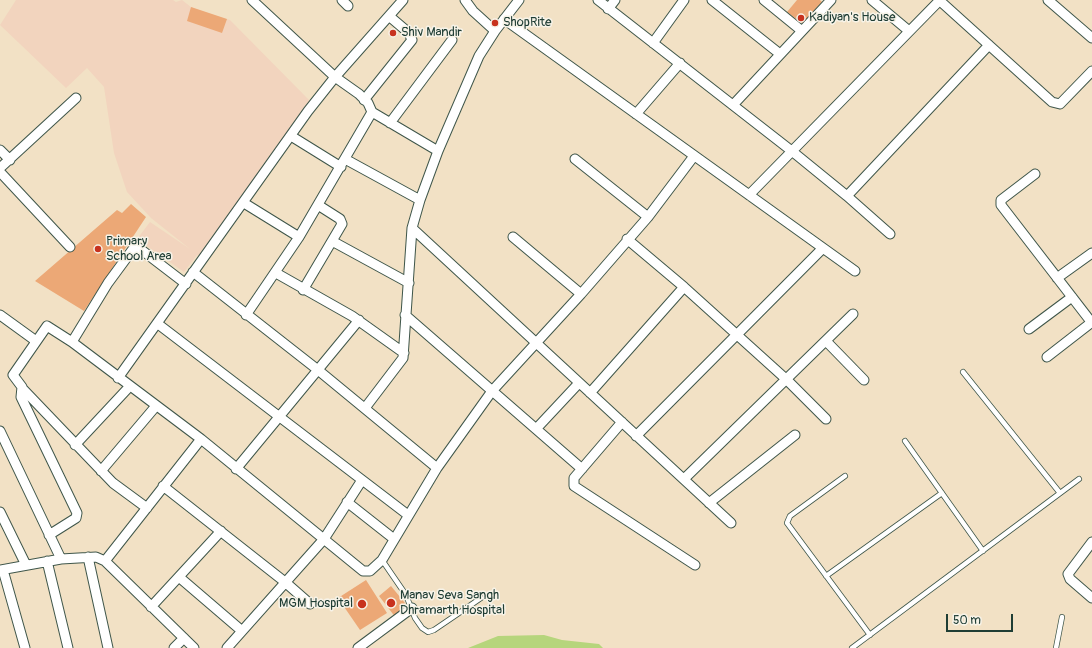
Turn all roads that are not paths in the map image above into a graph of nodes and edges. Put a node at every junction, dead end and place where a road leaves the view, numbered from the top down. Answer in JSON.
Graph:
{"nodes":[{"id":1,"x":253,"y":0,"type":"edge"},
{"id":2,"x":403,"y":0,"type":"edge"},
{"id":3,"x":465,"y":0,"type":"edge"},
{"id":4,"x":519,"y":0,"type":"edge"},
{"id":5,"x":598,"y":0,"type":"edge"},
{"id":6,"x":615,"y":0,"type":"edge"},
{"id":7,"x":684,"y":0,"type":"edge"},
{"id":8,"x":712,"y":0,"type":"edge"},
{"id":9,"x":764,"y":0,"type":"edge"},
{"id":10,"x":831,"y":0,"type":"edge"},
{"id":11,"x":872,"y":0,"type":"edge"},
{"id":12,"x":940,"y":0,"type":"edge"},
{"id":13,"x":1048,"y":0,"type":"edge"},
{"id":14,"x":608,"y":9,"type":"junction"},
{"id":15,"x":389,"y":16,"type":"junction"},
{"id":16,"x":504,"y":19,"type":"junction"},
{"id":17,"x":495,"y":31,"type":"junction"},
{"id":18,"x":802,"y":31,"type":"junction"},
{"id":19,"x":909,"y":31,"type":"junction"},
{"id":20,"x":1092,"y":38,"type":"edge"},
{"id":21,"x":452,"y":40,"type":"dead end"},
{"id":22,"x":652,"y":43,"type":"junction"},
{"id":23,"x":989,"y":45,"type":"junction"},
{"id":24,"x":780,"y":54,"type":"junction"},
{"id":25,"x":680,"y":64,"type":"junction"},
{"id":26,"x":1092,"y":71,"type":"edge"},
{"id":27,"x":335,"y":77,"type":"junction"},
{"id":28,"x":76,"y":98,"type":"dead end"},
{"id":29,"x":364,"y":100,"type":"junction"},
{"id":30,"x":733,"y":105,"type":"junction"},
{"id":31,"x":372,"y":112,"type":"junction"},
{"id":32,"x":636,"y":114,"type":"junction"},
{"id":33,"x":390,"y":123,"type":"junction"},
{"id":34,"x":291,"y":136,"type":"junction"},
{"id":35,"x":0,"y":150,"type":"edge"},
{"id":36,"x":438,"y":151,"type":"junction"},
{"id":37,"x":793,"y":152,"type":"junction"},
{"id":38,"x":694,"y":156,"type":"junction"},
{"id":39,"x":10,"y":160,"type":"junction"},
{"id":40,"x":575,"y":160,"type":"dead end"},
{"id":41,"x":343,"y":163,"type":"junction"},
{"id":42,"x":0,"y":168,"type":"edge"},
{"id":43,"x":0,"y":172,"type":"edge"},
{"id":44,"x":1035,"y":174,"type":"dead end"},
{"id":45,"x":749,"y":195,"type":"junction"},
{"id":46,"x":847,"y":196,"type":"junction"},
{"id":47,"x":420,"y":200,"type":"junction"},
{"id":48,"x":244,"y":203,"type":"junction"},
{"id":49,"x":318,"y":205,"type":"junction"},
{"id":50,"x":648,"y":217,"type":"junction"},
{"id":51,"x":412,"y":228,"type":"junction"},
{"id":52,"x":890,"y":234,"type":"dead end"},
{"id":53,"x":300,"y":237,"type":"junction"},
{"id":54,"x":513,"y":237,"type":"dead end"},
{"id":55,"x":627,"y":239,"type":"junction"},
{"id":56,"x":332,"y":241,"type":"junction"},
{"id":57,"x":70,"y":248,"type":"dead end"},
{"id":58,"x":823,"y":248,"type":"junction"},
{"id":59,"x":1092,"y":253,"type":"edge"},
{"id":60,"x":855,"y":271,"type":"dead end"},
{"id":61,"x":193,"y":272,"type":"junction"},
{"id":62,"x":276,"y":274,"type":"junction"},
{"id":63,"x":1057,"y":278,"type":"junction"},
{"id":64,"x":409,"y":283,"type":"junction"},
{"id":65,"x":186,"y":284,"type":"junction"},
{"id":66,"x":684,"y":287,"type":"junction"},
{"id":67,"x":304,"y":290,"type":"junction"},
{"id":68,"x":581,"y":294,"type":"junction"},
{"id":69,"x":1072,"y":297,"type":"junction"},
{"id":70,"x":853,"y":314,"type":"dead end"},
{"id":71,"x":0,"y":315,"type":"edge"},
{"id":72,"x":246,"y":315,"type":"junction"},
{"id":73,"x":405,"y":315,"type":"junction"},
{"id":74,"x":359,"y":320,"type":"junction"},
{"id":75,"x":1092,"y":322,"type":"edge"},
{"id":76,"x":158,"y":324,"type":"junction"},
{"id":77,"x":1029,"y":329,"type":"dead end"},
{"id":78,"x":737,"y":335,"type":"junction"},
{"id":79,"x":36,"y":341,"type":"junction"},
{"id":80,"x":826,"y":341,"type":"junction"},
{"id":81,"x":72,"y":342,"type":"junction"},
{"id":82,"x":536,"y":343,"type":"junction"},
{"id":83,"x":404,"y":353,"type":"junction"},
{"id":84,"x":1047,"y":357,"type":"dead end"},
{"id":85,"x":318,"y":370,"type":"junction"},
{"id":86,"x":963,"y":372,"type":"dead end"},
{"id":87,"x":118,"y":378,"type":"junction"},
{"id":88,"x":787,"y":380,"type":"junction"},
{"id":89,"x":864,"y":380,"type":"dead end"},
{"id":90,"x":579,"y":383,"type":"junction"},
{"id":91,"x":130,"y":386,"type":"junction"},
{"id":92,"x":22,"y":388,"type":"junction"},
{"id":93,"x":492,"y":391,"type":"junction"},
{"id":94,"x":590,"y":393,"type":"junction"},
{"id":95,"x":156,"y":406,"type":"junction"},
{"id":96,"x":365,"y":408,"type":"junction"},
{"id":97,"x":279,"y":417,"type":"junction"},
{"id":98,"x":826,"y":419,"type":"dead end"},
{"id":99,"x":622,"y":422,"type":"junction"},
{"id":100,"x":536,"y":428,"type":"junction"},
{"id":101,"x":0,"y":431,"type":"edge"},
{"id":102,"x":795,"y":435,"type":"dead end"},
{"id":103,"x":636,"y":436,"type":"junction"},
{"id":104,"x":201,"y":439,"type":"junction"},
{"id":105,"x":905,"y":441,"type":"dead end"},
{"id":106,"x":75,"y":445,"type":"junction"},
{"id":107,"x":437,"y":468,"type":"junction"},
{"id":108,"x":236,"y":469,"type":"junction"},
{"id":109,"x":582,"y":469,"type":"junction"},
{"id":110,"x":101,"y":471,"type":"junction"},
{"id":111,"x":845,"y":476,"type":"dead end"},
{"id":112,"x":684,"y":479,"type":"junction"},
{"id":113,"x":362,"y":480,"type":"junction"},
{"id":114,"x":1079,"y":480,"type":"dead end"},
{"id":115,"x":163,"y":486,"type":"junction"},
{"id":116,"x":942,"y":493,"type":"junction"},
{"id":117,"x":1060,"y":493,"type":"junction"},
{"id":118,"x":347,"y":502,"type":"junction"},
{"id":119,"x":709,"y":503,"type":"junction"},
{"id":120,"x":147,"y":508,"type":"junction"},
{"id":121,"x":0,"y":512,"type":"edge"},
{"id":122,"x":408,"y":515,"type":"junction"},
{"id":123,"x":731,"y":523,"type":"dead end"},
{"id":124,"x":221,"y":532,"type":"junction"},
{"id":125,"x":49,"y":535,"type":"junction"},
{"id":126,"x":324,"y":539,"type":"junction"},
{"id":127,"x":394,"y":539,"type":"junction"},
{"id":128,"x":1092,"y":542,"type":"edge"},
{"id":129,"x":983,"y":551,"type":"junction"},
{"id":130,"x":88,"y":557,"type":"junction"},
{"id":131,"x":61,"y":560,"type":"junction"},
{"id":132,"x":382,"y":560,"type":"junction"},
{"id":133,"x":105,"y":561,"type":"junction"},
{"id":134,"x":47,"y":562,"type":"junction"},
{"id":135,"x":695,"y":565,"type":"dead end"},
{"id":136,"x":26,"y":566,"type":"junction"},
{"id":137,"x":1,"y":570,"type":"edge"},
{"id":138,"x":826,"y":576,"type":"junction"},
{"id":139,"x":179,"y":577,"type":"junction"},
{"id":140,"x":285,"y":582,"type":"junction"},
{"id":141,"x":481,"y":598,"type":"dead end"},
{"id":142,"x":1092,"y":598,"type":"edge"},
{"id":143,"x":310,"y":604,"type":"dead end"},
{"id":144,"x":151,"y":607,"type":"junction"},
{"id":145,"x":412,"y":608,"type":"junction"},
{"id":146,"x":1062,"y":617,"type":"dead end"},
{"id":147,"x":242,"y":631,"type":"junction"},
{"id":148,"x":870,"y":635,"type":"junction"},
{"id":149,"x":184,"y":638,"type":"junction"},
{"id":150,"x":25,"y":648,"type":"edge"},
{"id":151,"x":68,"y":648,"type":"edge"},
{"id":152,"x":108,"y":648,"type":"edge"},
{"id":153,"x":174,"y":648,"type":"edge"},
{"id":154,"x":194,"y":648,"type":"edge"},
{"id":155,"x":227,"y":648,"type":"edge"},
{"id":156,"x":358,"y":648,"type":"edge"},
{"id":157,"x":852,"y":648,"type":"edge"},
{"id":158,"x":1056,"y":648,"type":"edge"}],
"edges":[{"from":1,"to":27,"type":"street"},
{"from":2,"to":15,"type":"street"},
{"from":3,"to":17,"type":"street"},
{"from":4,"to":16,"type":"street"},
{"from":5,"to":14,"type":"street"},
{"from":6,"to":14,"type":"street"},
{"from":7,"to":22,"type":"street"},
{"from":8,"to":24,"type":"street"},
{"from":9,"to":18,"type":"street"},
{"from":10,"to":18,"type":"street"},
{"from":11,"to":19,"type":"street"},
{"from":12,"to":19,"type":"street"},
{"from":12,"to":23,"type":"street"},
{"from":13,"to":20,"type":"street"},
{"from":14,"to":22,"type":"street"},
{"from":15,"to":27,"type":"street"},
{"from":15,"to":29,"type":"street"},
{"from":16,"to":17,"type":"street"},
{"from":16,"to":32,"type":"street"},
{"from":17,"to":36,"type":"street"},
{"from":18,"to":24,"type":"street"},
{"from":19,"to":37,"type":"street"},
{"from":21,"to":33,"type":"street"},
{"from":22,"to":25,"type":"street"},
{"from":23,"to":26,"type":"street"},
{"from":23,"to":46,"type":"street"},
{"from":24,"to":30,"type":"street"},
{"from":25,"to":30,"type":"street"},
{"from":25,"to":32,"type":"street"},
{"from":27,"to":29,"type":"street"},
{"from":27,"to":34,"type":"street"},
{"from":28,"to":39,"type":"street"},
{"from":29,"to":31,"type":"street"},
{"from":30,"to":37,"type":"street"},
{"from":31,"to":33,"type":"street"},
{"from":31,"to":41,"type":"street"},
{"from":32,"to":38,"type":"street"},
{"from":33,"to":36,"type":"street"},
{"from":34,"to":41,"type":"street"},
{"from":34,"to":48,"type":"street"},
{"from":35,"to":39,"type":"street"},
{"from":36,"to":47,"type":"street"},
{"from":37,"to":45,"type":"street"},
{"from":37,"to":46,"type":"street"},
{"from":38,"to":45,"type":"street"},
{"from":38,"to":50,"type":"street"},
{"from":39,"to":42,"type":"street"},
{"from":40,"to":50,"type":"street"},
{"from":41,"to":47,"type":"street"},
{"from":41,"to":49,"type":"street"},
{"from":43,"to":57,"type":"street"},
{"from":44,"to":63,"type":"street"},
{"from":45,"to":58,"type":"street"},
{"from":46,"to":52,"type":"street"},
{"from":47,"to":51,"type":"street"},
{"from":48,"to":53,"type":"street"},
{"from":48,"to":61,"type":"street"},
{"from":49,"to":53,"type":"street"},
{"from":49,"to":56,"type":"street"},
{"from":50,"to":55,"type":"street"},
{"from":51,"to":64,"type":"street"},
{"from":51,"to":82,"type":"street"},
{"from":53,"to":62,"type":"street"},
{"from":54,"to":68,"type":"street"},
{"from":55,"to":66,"type":"street"},
{"from":55,"to":68,"type":"street"},
{"from":56,"to":64,"type":"street"},
{"from":56,"to":67,"type":"street"},
{"from":58,"to":60,"type":"street"},
{"from":58,"to":78,"type":"street"},
{"from":59,"to":63,"type":"street"},
{"from":61,"to":65,"type":"street"},
{"from":61,"to":72,"type":"street"},
{"from":62,"to":67,"type":"street"},
{"from":62,"to":72,"type":"street"},
{"from":63,"to":69,"type":"street"},
{"from":64,"to":73,"type":"street"},
{"from":65,"to":76,"type":"street"},
{"from":65,"to":81,"type":"street"},
{"from":66,"to":78,"type":"street"},
{"from":66,"to":94,"type":"street"},
{"from":67,"to":74,"type":"street"},
{"from":68,"to":82,"type":"street"},
{"from":69,"to":75,"type":"street"},
{"from":69,"to":77,"type":"street"},
{"from":70,"to":80,"type":"street"},
{"from":71,"to":79,"type":"street"},
{"from":72,"to":85,"type":"street"},
{"from":73,"to":83,"type":"street"},
{"from":73,"to":93,"type":"street"},
{"from":74,"to":83,"type":"street"},
{"from":74,"to":85,"type":"street"},
{"from":75,"to":84,"type":"street"},
{"from":76,"to":87,"type":"street"},
{"from":76,"to":97,"type":"street"},
{"from":78,"to":88,"type":"street"},
{"from":78,"to":103,"type":"street"},
{"from":79,"to":81,"type":"street"},
{"from":79,"to":92,"type":"street"},
{"from":80,"to":88,"type":"street"},
{"from":80,"to":89,"type":"street"},
{"from":81,"to":87,"type":"street"},
{"from":82,"to":90,"type":"street"},
{"from":82,"to":93,"type":"street"},
{"from":83,"to":96,"type":"street"},
{"from":85,"to":96,"type":"street"},
{"from":85,"to":97,"type":"street"},
{"from":86,"to":117,"type":"lane"},
{"from":87,"to":91,"type":"street"},
{"from":88,"to":98,"type":"street"},
{"from":88,"to":112,"type":"street"},
{"from":90,"to":94,"type":"street"},
{"from":90,"to":100,"type":"street"},
{"from":91,"to":95,"type":"street"},
{"from":91,"to":106,"type":"street"},
{"from":92,"to":106,"type":"street"},
{"from":92,"to":125,"type":"street"},
{"from":93,"to":100,"type":"street"},
{"from":93,"to":107,"type":"street"},
{"from":94,"to":99,"type":"street"},
{"from":95,"to":104,"type":"street"},
{"from":95,"to":110,"type":"street"},
{"from":96,"to":107,"type":"street"},
{"from":97,"to":108,"type":"street"},
{"from":97,"to":113,"type":"street"},
{"from":99,"to":103,"type":"street"},
{"from":99,"to":109,"type":"street"},
{"from":100,"to":109,"type":"street"},
{"from":101,"to":125,"type":"street"},
{"from":102,"to":119,"type":"street"},
{"from":103,"to":112,"type":"street"},
{"from":104,"to":108,"type":"street"},
{"from":104,"to":115,"type":"street"},
{"from":105,"to":116,"type":"lane"},
{"from":106,"to":110,"type":"street"},
{"from":107,"to":122,"type":"street"},
{"from":108,"to":126,"type":"street"},
{"from":109,"to":135,"type":"street"},
{"from":110,"to":120,"type":"street"},
{"from":111,"to":138,"type":"lane"},
{"from":112,"to":119,"type":"street"},
{"from":113,"to":118,"type":"street"},
{"from":113,"to":122,"type":"street"},
{"from":114,"to":117,"type":"lane"},
{"from":115,"to":120,"type":"street"},
{"from":115,"to":124,"type":"street"},
{"from":116,"to":129,"type":"lane"},
{"from":116,"to":138,"type":"lane"},
{"from":117,"to":129,"type":"lane"},
{"from":118,"to":126,"type":"street"},
{"from":118,"to":127,"type":"street"},
{"from":119,"to":123,"type":"street"},
{"from":120,"to":133,"type":"street"},
{"from":121,"to":136,"type":"street"},
{"from":122,"to":127,"type":"street"},
{"from":124,"to":139,"type":"street"},
{"from":124,"to":140,"type":"street"},
{"from":125,"to":131,"type":"street"},
{"from":126,"to":132,"type":"street"},
{"from":126,"to":140,"type":"street"},
{"from":127,"to":132,"type":"street"},
{"from":128,"to":142,"type":"street"},
{"from":129,"to":148,"type":"lane"},
{"from":130,"to":131,"type":"street"},
{"from":130,"to":133,"type":"street"},
{"from":130,"to":152,"type":"street"},
{"from":131,"to":134,"type":"street"},
{"from":132,"to":145,"type":"lane"},
{"from":133,"to":144,"type":"street"},
{"from":134,"to":136,"type":"street"},
{"from":134,"to":151,"type":"street"},
{"from":136,"to":137,"type":"street"},
{"from":137,"to":150,"type":"street"},
{"from":138,"to":148,"type":"lane"},
{"from":139,"to":144,"type":"street"},
{"from":139,"to":147,"type":"street"},
{"from":140,"to":143,"type":"street"},
{"from":140,"to":147,"type":"street"},
{"from":141,"to":145,"type":"lane"},
{"from":144,"to":149,"type":"street"},
{"from":145,"to":156,"type":"street"},
{"from":146,"to":158,"type":"lane"},
{"from":147,"to":155,"type":"street"},
{"from":148,"to":157,"type":"lane"},
{"from":149,"to":153,"type":"street"},
{"from":149,"to":154,"type":"street"}]}
